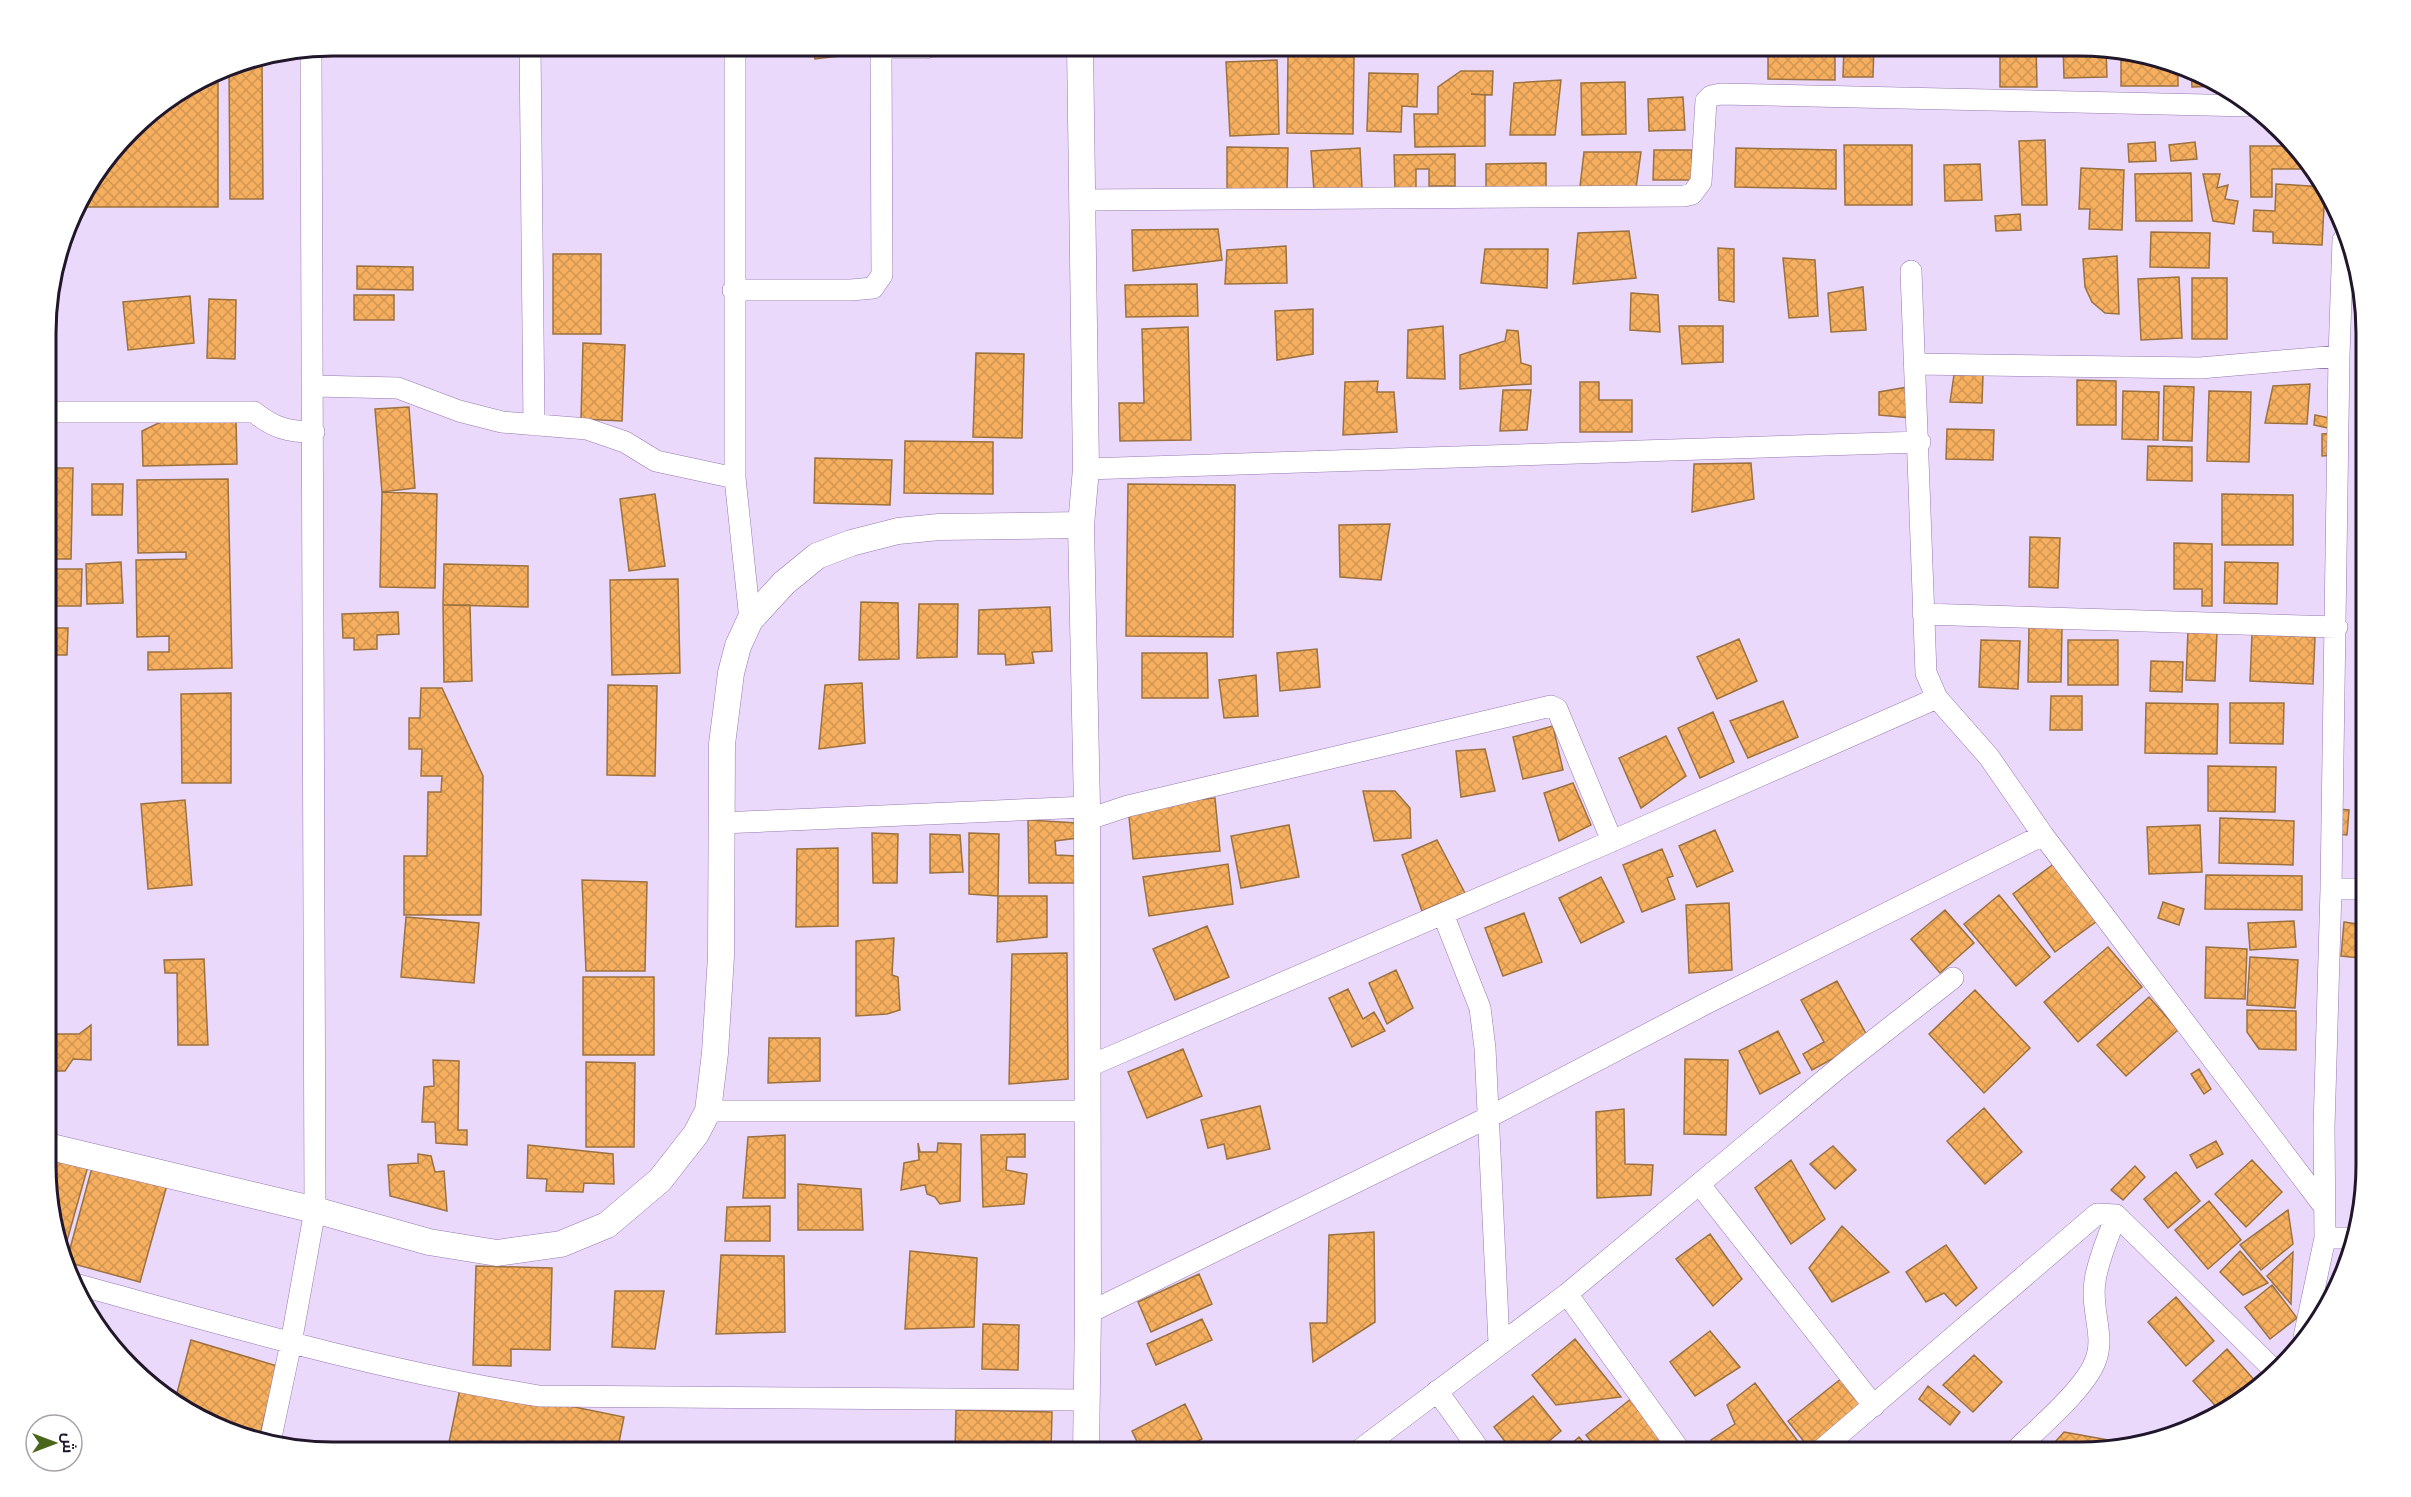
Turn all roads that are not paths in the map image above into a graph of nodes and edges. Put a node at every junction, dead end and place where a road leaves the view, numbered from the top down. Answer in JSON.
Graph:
{"nodes":[{"id":1,"x":311,"y":56,"type":"edge"},
{"id":2,"x":530,"y":56,"type":"edge"},
{"id":3,"x":735,"y":56,"type":"edge"},
{"id":4,"x":881,"y":56,"type":"edge"},
{"id":5,"x":1080,"y":56,"type":"edge"},
{"id":6,"x":2237,"y":106,"type":"edge"},
{"id":7,"x":1082,"y":200,"type":"junction"},
{"id":8,"x":2343,"y":250,"type":"edge"},
{"id":9,"x":1911,"y":271,"type":"dead end"},
{"id":10,"x":733,"y":290,"type":"junction"},
{"id":11,"x":2339,"y":356,"type":"junction"},
{"id":12,"x":1916,"y":364,"type":"junction"},
{"id":13,"x":314,"y":386,"type":"junction"},
{"id":14,"x":56,"y":412,"type":"edge"},
{"id":15,"x":534,"y":425,"type":"junction"},
{"id":16,"x":314,"y":432,"type":"junction"},
{"id":17,"x":1920,"y":442,"type":"junction"},
{"id":18,"x":1086,"y":469,"type":"junction"},
{"id":19,"x":735,"y":478,"type":"junction"},
{"id":20,"x":1081,"y":525,"type":"junction"},
{"id":21,"x":1923,"y":614,"type":"junction"},
{"id":22,"x":750,"y":620,"type":"junction"},
{"id":23,"x":2337,"y":627,"type":"junction"},
{"id":24,"x":1937,"y":698,"type":"junction"},
{"id":25,"x":1087,"y":813,"type":"junction"},
{"id":26,"x":721,"y":822,"type":"junction"},
{"id":27,"x":2043,"y":835,"type":"junction"},
{"id":28,"x":1612,"y":841,"type":"junction"},
{"id":29,"x":2331,"y":889,"type":"junction"},
{"id":30,"x":2356,"y":889,"type":"edge"},
{"id":31,"x":1443,"y":914,"type":"junction"},
{"id":32,"x":1953,"y":978,"type":"dead end"},
{"id":33,"x":1087,"y":1067,"type":"junction"},
{"id":34,"x":708,"y":1111,"type":"junction"},
{"id":35,"x":1087,"y":1111,"type":"junction"},
{"id":36,"x":1487,"y":1118,"type":"junction"},
{"id":37,"x":56,"y":1148,"type":"edge"},
{"id":38,"x":1701,"y":1185,"type":"junction"},
{"id":39,"x":2323,"y":1205,"type":"junction"},
{"id":40,"x":315,"y":1210,"type":"junction"},
{"id":41,"x":2116,"y":1215,"type":"junction"},
{"id":42,"x":2325,"y":1238,"type":"junction"},
{"id":43,"x":2345,"y":1238,"type":"edge"},
{"id":44,"x":84,"y":1286,"type":"edge"},
{"id":45,"x":1567,"y":1294,"type":"junction"},
{"id":46,"x":1088,"y":1313,"type":"junction"},
{"id":47,"x":2308,"y":1320,"type":"edge"},
{"id":48,"x":291,"y":1343,"type":"junction"},
{"id":49,"x":1499,"y":1343,"type":"junction"},
{"id":50,"x":2269,"y":1365,"type":"edge"},
{"id":51,"x":1437,"y":1391,"type":"junction"},
{"id":52,"x":1085,"y":1400,"type":"junction"},
{"id":53,"x":1874,"y":1406,"type":"junction"},
{"id":54,"x":272,"y":1434,"type":"edge"},
{"id":55,"x":1086,"y":1442,"type":"edge"},
{"id":56,"x":1370,"y":1442,"type":"edge"},
{"id":57,"x":1474,"y":1442,"type":"edge"},
{"id":58,"x":1674,"y":1442,"type":"edge"},
{"id":59,"x":1832,"y":1442,"type":"edge"},
{"id":60,"x":2024,"y":1442,"type":"edge"}],
"edges":[{"from":1,"to":13,"type":"street"},
{"from":2,"to":15,"type":"street"},
{"from":3,"to":10,"type":"street"},
{"from":4,"to":10,"type":"street"},
{"from":5,"to":7,"type":"street"},
{"from":6,"to":7,"type":"street"},
{"from":7,"to":18,"type":"street"},
{"from":8,"to":11,"type":"street"},
{"from":9,"to":12,"type":"street"},
{"from":10,"to":19,"type":"street"},
{"from":11,"to":12,"type":"street"},
{"from":11,"to":23,"type":"street"},
{"from":12,"to":17,"type":"street"},
{"from":13,"to":15,"type":"street"},
{"from":13,"to":16,"type":"street"},
{"from":14,"to":16,"type":"street"},
{"from":15,"to":19,"type":"street"},
{"from":16,"to":40,"type":"street"},
{"from":17,"to":18,"type":"street"},
{"from":17,"to":21,"type":"street"},
{"from":18,"to":20,"type":"street"},
{"from":19,"to":22,"type":"street"},
{"from":20,"to":22,"type":"street"},
{"from":20,"to":25,"type":"street"},
{"from":21,"to":23,"type":"street"},
{"from":21,"to":24,"type":"street"},
{"from":22,"to":26,"type":"street"},
{"from":23,"to":29,"type":"street"},
{"from":24,"to":27,"type":"street"},
{"from":24,"to":28,"type":"street"},
{"from":25,"to":26,"type":"street"},
{"from":25,"to":28,"type":"street"},
{"from":25,"to":33,"type":"street"},
{"from":26,"to":34,"type":"street"},
{"from":27,"to":36,"type":"street"},
{"from":27,"to":39,"type":"street"},
{"from":28,"to":31,"type":"street"},
{"from":29,"to":30,"type":"street"},
{"from":29,"to":39,"type":"street"},
{"from":31,"to":33,"type":"street"},
{"from":31,"to":36,"type":"street"},
{"from":32,"to":38,"type":"street"},
{"from":33,"to":35,"type":"street"},
{"from":34,"to":35,"type":"street"},
{"from":34,"to":40,"type":"street"},
{"from":35,"to":46,"type":"street"},
{"from":36,"to":46,"type":"street"},
{"from":36,"to":49,"type":"street"},
{"from":37,"to":40,"type":"street"},
{"from":38,"to":45,"type":"street"},
{"from":38,"to":53,"type":"street"},
{"from":39,"to":42,"type":"street"},
{"from":40,"to":48,"type":"street"},
{"from":41,"to":50,"type":"street"},
{"from":41,"to":53,"type":"street"},
{"from":41,"to":60,"type":"street"},
{"from":42,"to":43,"type":"street"},
{"from":42,"to":47,"type":"street"},
{"from":44,"to":48,"type":"street"},
{"from":45,"to":49,"type":"street"},
{"from":45,"to":58,"type":"street"},
{"from":46,"to":52,"type":"street"},
{"from":48,"to":52,"type":"street"},
{"from":48,"to":54,"type":"street"},
{"from":49,"to":51,"type":"street"},
{"from":51,"to":56,"type":"street"},
{"from":51,"to":57,"type":"street"},
{"from":52,"to":55,"type":"street"},
{"from":53,"to":59,"type":"street"}]}
